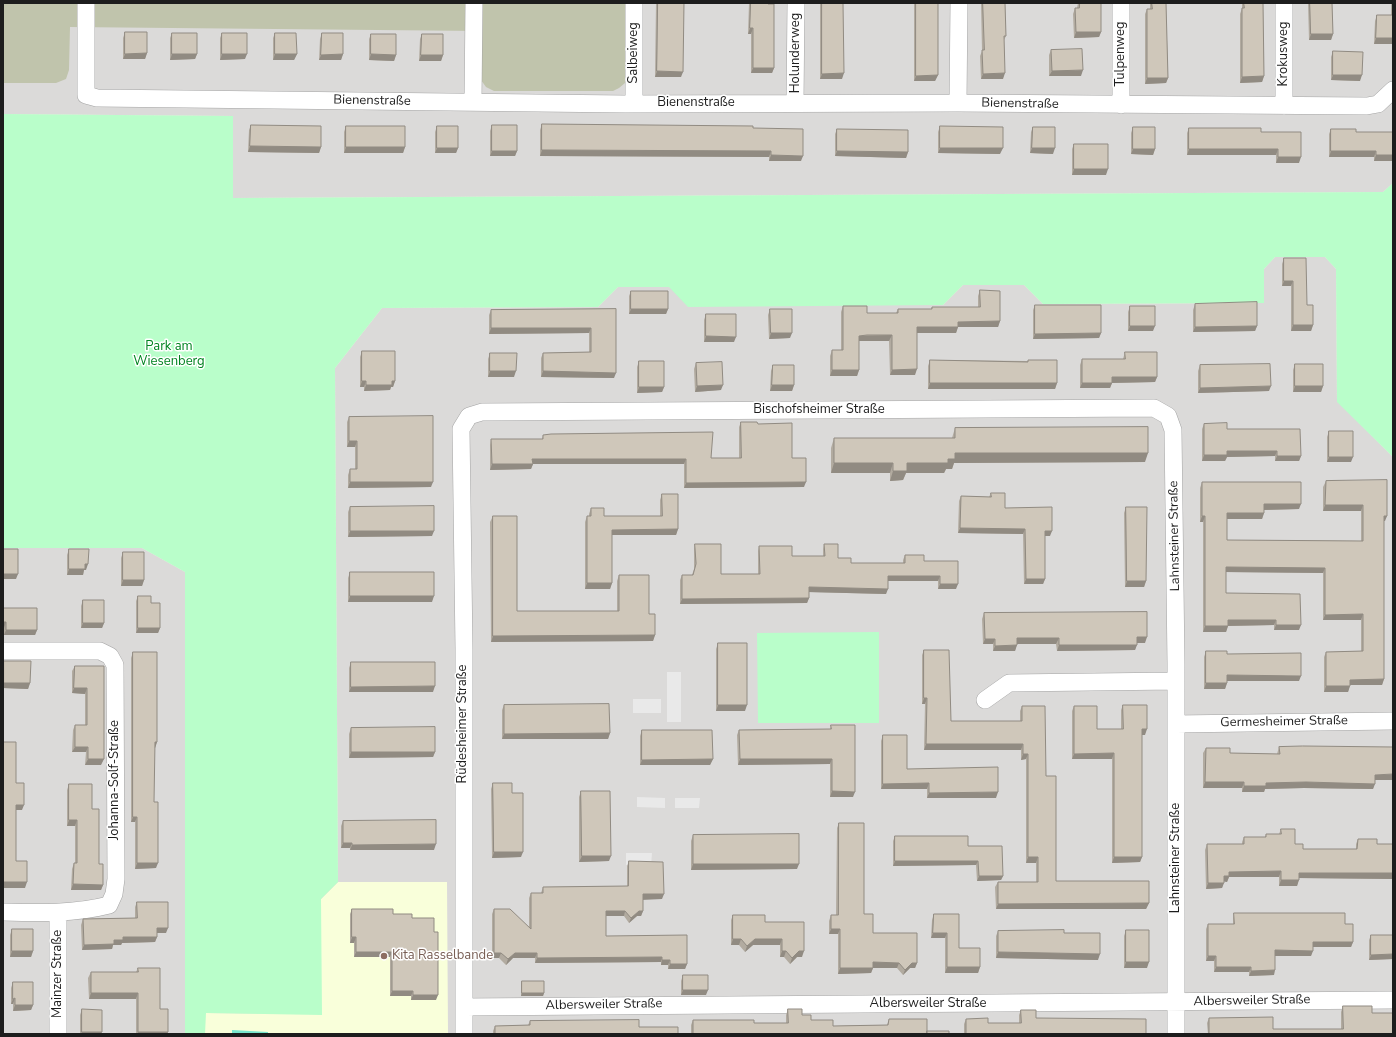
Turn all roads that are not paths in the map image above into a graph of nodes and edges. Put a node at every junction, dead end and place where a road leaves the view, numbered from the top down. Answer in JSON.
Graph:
{"nodes":[{"id":1,"x":86,"y":3,"type":"edge"},
{"id":2,"x":474,"y":3,"type":"edge"},
{"id":3,"x":634,"y":3,"type":"edge"},
{"id":4,"x":796,"y":3,"type":"edge"},
{"id":5,"x":958,"y":3,"type":"edge"},
{"id":6,"x":1121,"y":3,"type":"edge"},
{"id":7,"x":1284,"y":3,"type":"edge"},
{"id":8,"x":1393,"y":90,"type":"edge"},
{"id":9,"x":474,"y":102,"type":"junction"},
{"id":10,"x":634,"y":103,"type":"junction"},
{"id":11,"x":795,"y":103,"type":"junction"},
{"id":12,"x":958,"y":103,"type":"junction"},
{"id":13,"x":1121,"y":105,"type":"junction"},
{"id":14,"x":1284,"y":106,"type":"junction"},
{"id":15,"x":469,"y":416,"type":"joint"},
{"id":16,"x":1168,"y":416,"type":"joint"},
{"id":17,"x":3,"y":651,"type":"edge"},
{"id":18,"x":1176,"y":681,"type":"junction"},
{"id":19,"x":986,"y":700,"type":"dead end"},
{"id":20,"x":1393,"y":721,"type":"edge"},
{"id":21,"x":1176,"y":724,"type":"junction"},
{"id":22,"x":3,"y":912,"type":"edge"},
{"id":23,"x":58,"y":914,"type":"junction"},
{"id":24,"x":1393,"y":1000,"type":"edge"},
{"id":25,"x":1176,"y":1002,"type":"junction"},
{"id":26,"x":464,"y":1007,"type":"junction"},
{"id":27,"x":58,"y":1034,"type":"edge"},
{"id":28,"x":464,"y":1034,"type":"edge"},
{"id":29,"x":1176,"y":1034,"type":"edge"}],
"edges":[{"from":1,"to":9,"type":"street","name":"Bienenstraße"},
{"from":2,"to":9,"type":"street"},
{"from":3,"to":10,"type":"street","name":"Salbeiweg"},
{"from":4,"to":11,"type":"street","name":"Holunderweg"},
{"from":5,"to":12,"type":"street"},
{"from":6,"to":13,"type":"street","name":"Tulpenweg"},
{"from":7,"to":14,"type":"street","name":"Krokusweg"},
{"from":8,"to":14,"type":"street","name":"Bienenstraße"},
{"from":9,"to":10,"type":"street","name":"Bienenstraße"},
{"from":10,"to":11,"type":"street","name":"Bienenstraße"},
{"from":11,"to":12,"type":"street","name":"Bienenstraße"},
{"from":12,"to":13,"type":"street","name":"Bienenstraße"},
{"from":13,"to":14,"type":"street","name":"Bienenstraße"},
{"from":15,"to":16,"type":"street","name":"Bischofsheimer Straße"},
{"from":15,"to":26,"type":"street","name":"Rüdesheimer Straße"},
{"from":16,"to":18,"type":"street","name":"Lahnsteiner Straße"},
{"from":17,"to":23,"type":"street","name":"Johanna-Solf-Straße"},
{"from":18,"to":19,"type":"street"},
{"from":18,"to":21,"type":"street","name":"Lahnsteiner Straße"},
{"from":20,"to":21,"type":"street","name":"Germesheimer Straße"},
{"from":21,"to":25,"type":"street","name":"Lahnsteiner Straße"},
{"from":22,"to":23,"type":"street","name":"Johanna-Solf-Straße"},
{"from":23,"to":27,"type":"street","name":"Mainzer Straße"},
{"from":24,"to":25,"type":"street","name":"Albersweiler Straße"},
{"from":25,"to":26,"type":"street","name":"Albersweiler Straße"},
{"from":25,"to":29,"type":"street","name":"Lahnsteiner Straße"},
{"from":26,"to":28,"type":"street","name":"Rüdesheimer Straße"}]}
